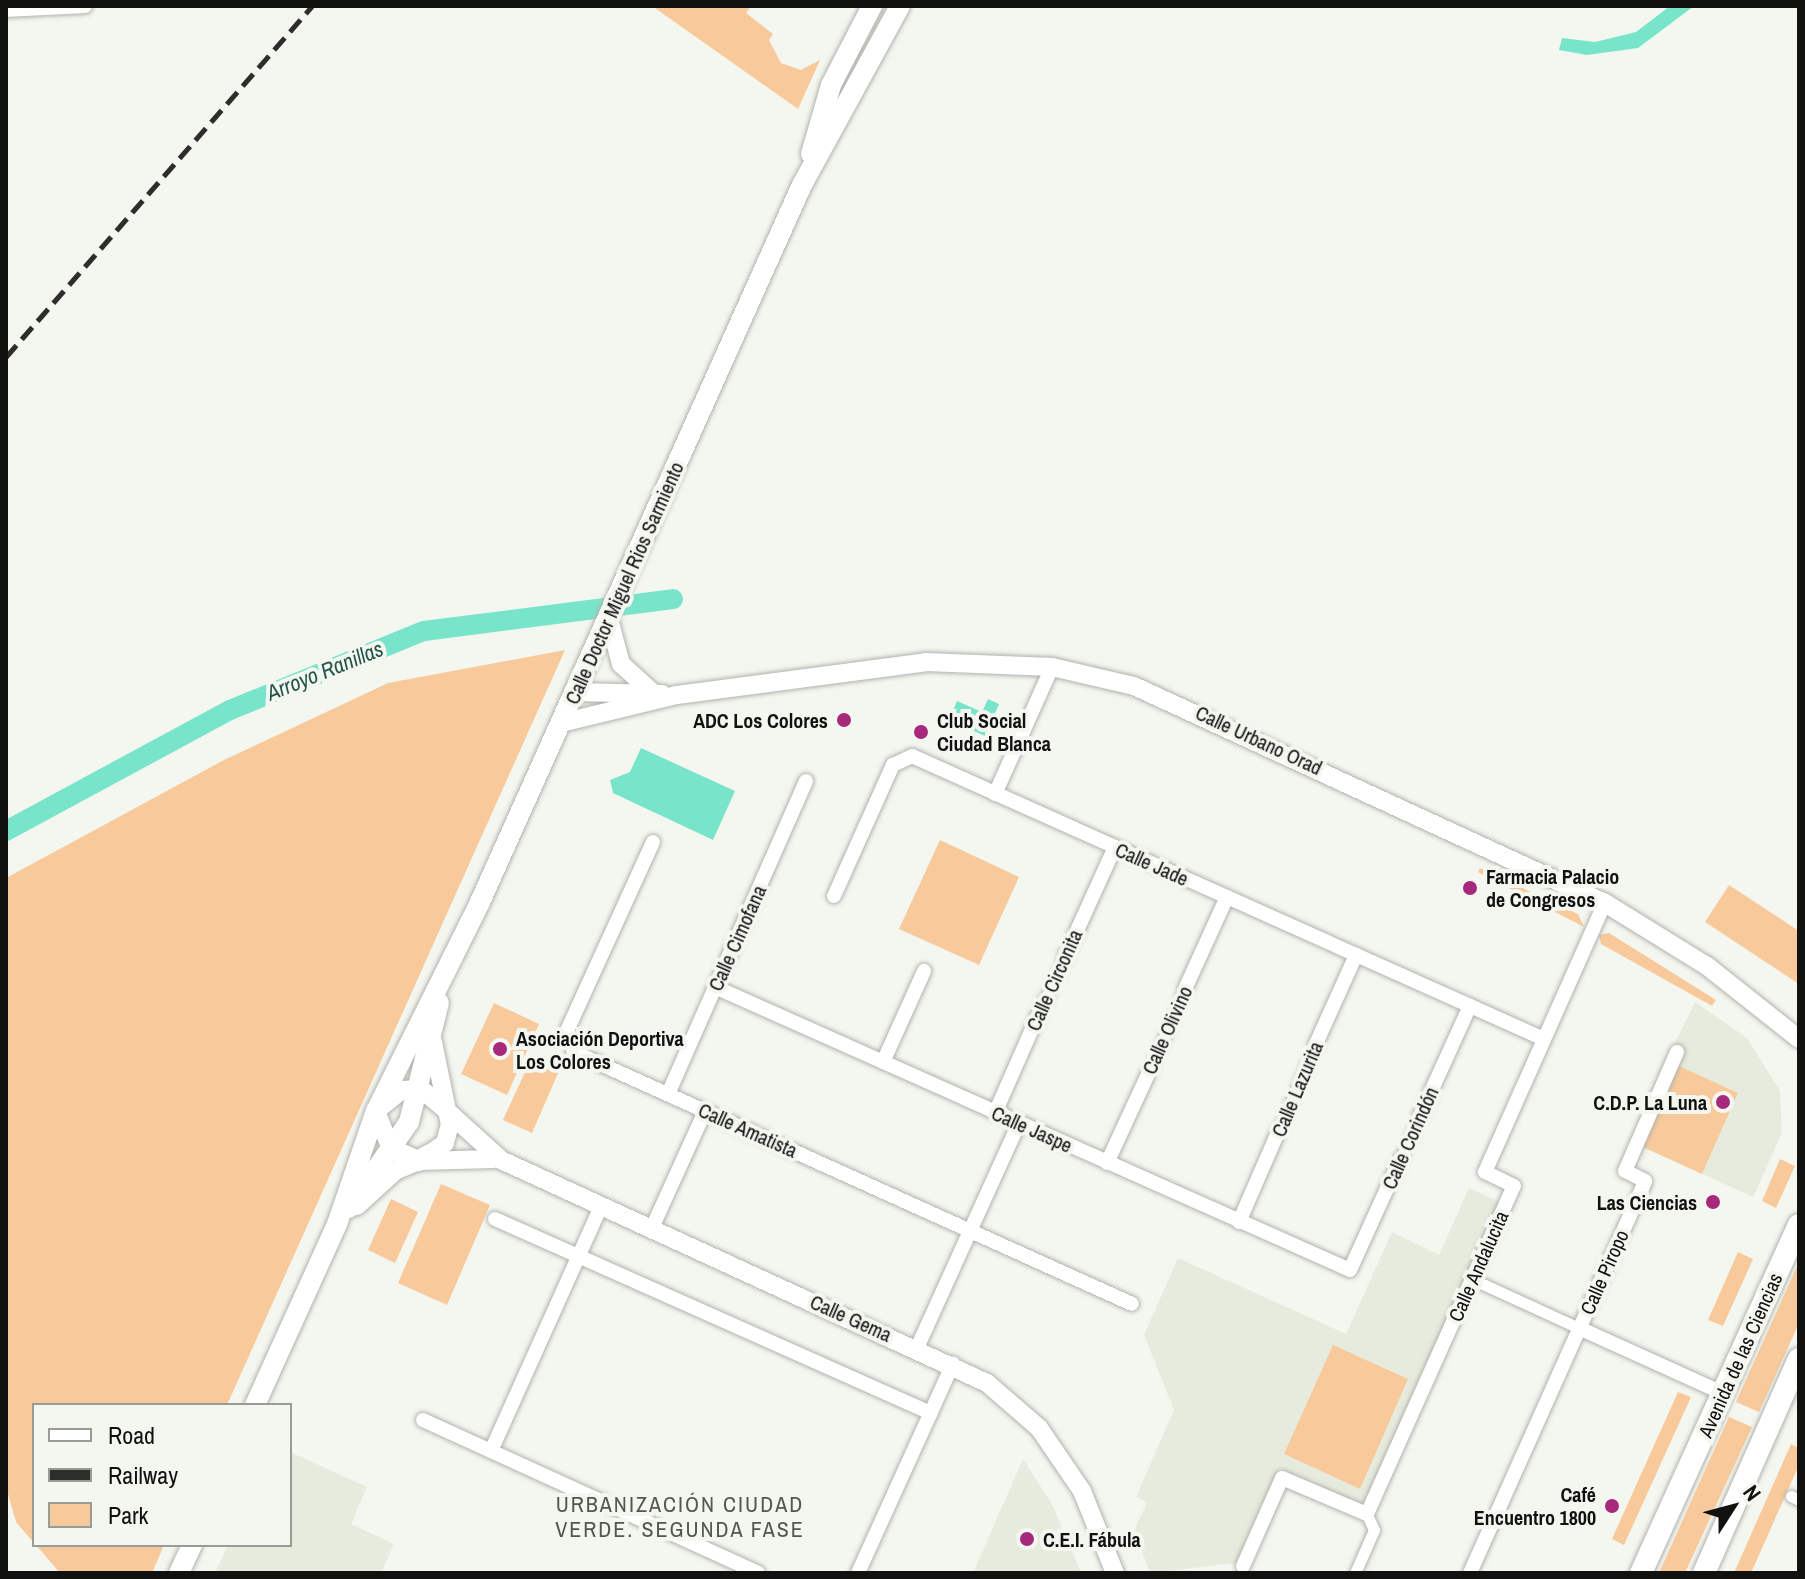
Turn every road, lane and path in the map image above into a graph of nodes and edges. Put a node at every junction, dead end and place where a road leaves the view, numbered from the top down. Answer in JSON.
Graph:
{"nodes":[{"id":1,"x":85,"y":6,"type":"edge"},
{"id":2,"x":872,"y":6,"type":"edge"},
{"id":3,"x":900,"y":6,"type":"edge"},
{"id":4,"x":27,"y":8,"type":"edge"},
{"id":5,"x":6,"y":10,"type":"edge"},
{"id":6,"x":802,"y":185,"type":"junction"},
{"id":7,"x":609,"y":619,"type":"junction"},
{"id":8,"x":1052,"y":667,"type":"junction"},
{"id":9,"x":575,"y":692,"type":"junction"},
{"id":10,"x":653,"y":693,"type":"junction"},
{"id":11,"x":677,"y":695,"type":"junction"},
{"id":12,"x":607,"y":714,"type":"junction"},
{"id":13,"x":561,"y":723,"type":"junction"},
{"id":14,"x":806,"y":781,"type":"dead end"},
{"id":15,"x":995,"y":794,"type":"junction"},
{"id":16,"x":653,"y":842,"type":"dead end"},
{"id":17,"x":1115,"y":847,"type":"junction"},
{"id":18,"x":834,"y":896,"type":"dead end"},
{"id":19,"x":1227,"y":897,"type":"junction"},
{"id":20,"x":1605,"y":903,"type":"junction"},
{"id":21,"x":1356,"y":955,"type":"junction"},
{"id":22,"x":1065,"y":957,"type":"joint"},
{"id":23,"x":924,"y":971,"type":"dead end"},
{"id":24,"x":444,"y":979,"type":"junction"},
{"id":25,"x":715,"y":987,"type":"junction"},
{"id":26,"x":1185,"y":989,"type":"joint"},
{"id":27,"x":1044,"y":1002,"type":"joint"},
{"id":28,"x":1470,"y":1006,"type":"junction"},
{"id":29,"x":1792,"y":1022,"type":"edge"},
{"id":30,"x":432,"y":1037,"type":"junction"},
{"id":31,"x":1544,"y":1039,"type":"junction"},
{"id":32,"x":1799,"y":1039,"type":"edge"},
{"id":33,"x":1315,"y":1046,"type":"joint"},
{"id":34,"x":1677,"y":1052,"type":"dead end"},
{"id":35,"x":883,"y":1062,"type":"junction"},
{"id":36,"x":1150,"y":1070,"type":"joint"},
{"id":37,"x":421,"y":1089,"type":"junction"},
{"id":38,"x":668,"y":1094,"type":"junction"},
{"id":39,"x":376,"y":1111,"type":"junction"},
{"id":40,"x":447,"y":1111,"type":"junction"},
{"id":41,"x":705,"y":1111,"type":"junction"},
{"id":42,"x":995,"y":1113,"type":"junction"},
{"id":43,"x":1420,"y":1116,"type":"joint"},
{"id":44,"x":1019,"y":1123,"type":"junction"},
{"id":45,"x":1279,"y":1130,"type":"joint"},
{"id":46,"x":391,"y":1149,"type":"junction"},
{"id":47,"x":423,"y":1158,"type":"junction"},
{"id":48,"x":501,"y":1160,"type":"junction"},
{"id":49,"x":1400,"y":1160,"type":"joint"},
{"id":50,"x":1107,"y":1163,"type":"junction"},
{"id":51,"x":601,"y":1206,"type":"junction"},
{"id":52,"x":495,"y":1219,"type":"dead end"},
{"id":53,"x":1239,"y":1222,"type":"junction"},
{"id":54,"x":337,"y":1224,"type":"junction"},
{"id":55,"x":1799,"y":1225,"type":"edge"},
{"id":56,"x":652,"y":1228,"type":"junction"},
{"id":57,"x":971,"y":1229,"type":"junction"},
{"id":58,"x":579,"y":1256,"type":"junction"},
{"id":59,"x":1350,"y":1270,"type":"joint"},
{"id":60,"x":1472,"y":1279,"type":"junction"},
{"id":61,"x":1132,"y":1304,"type":"dead end"},
{"id":62,"x":1579,"y":1328,"type":"junction"},
{"id":63,"x":917,"y":1348,"type":"junction"},
{"id":64,"x":1799,"y":1359,"type":"edge"},
{"id":65,"x":953,"y":1364,"type":"junction"},
{"id":66,"x":1722,"y":1393,"type":"junction"},
{"id":67,"x":256,"y":1403,"type":"edge"},
{"id":68,"x":931,"y":1413,"type":"junction"},
{"id":69,"x":423,"y":1420,"type":"dead end"},
{"id":70,"x":491,"y":1451,"type":"junction"},
{"id":71,"x":1367,"y":1514,"type":"junction"},
{"id":72,"x":191,"y":1547,"type":"edge"},
{"id":73,"x":1242,"y":1570,"type":"edge"},
{"id":74,"x":179,"y":1573,"type":"edge"},
{"id":75,"x":758,"y":1573,"type":"edge"},
{"id":76,"x":858,"y":1573,"type":"edge"},
{"id":77,"x":1115,"y":1573,"type":"edge"},
{"id":78,"x":1355,"y":1573,"type":"edge"},
{"id":79,"x":1470,"y":1573,"type":"edge"},
{"id":80,"x":1641,"y":1573,"type":"edge"},
{"id":81,"x":1704,"y":1573,"type":"edge"}],
"edges":[{"from":1,"to":4,"type":"street"},
{"from":2,"to":6,"type":"main road","name":"Calle Doctor Miguel Rios Sarmiento"},
{"from":3,"to":6,"type":"main road","name":"Calle Doctor Miguel Rios Sarmiento"},
{"from":4,"to":5,"type":"street"},
{"from":6,"to":7,"type":"main road","name":"Calle Doctor Miguel Rios Sarmiento"},
{"from":7,"to":9,"type":"main road","name":"Calle Doctor Miguel Rios Sarmiento"},
{"from":7,"to":10,"type":"street"},
{"from":8,"to":11,"type":"street","name":"Calle Urbano Orad"},
{"from":8,"to":15,"type":"street"},
{"from":8,"to":20,"type":"street","name":"Calle Urbano Orad"},
{"from":9,"to":10,"type":"street","name":"Calle Urbano Orad"},
{"from":9,"to":12,"type":"street"},
{"from":9,"to":13,"type":"main road","name":"Calle Doctor Miguel Rios Sarmiento"},
{"from":10,"to":11,"type":"street","name":"Calle Urbano Orad"},
{"from":11,"to":12,"type":"street","name":"Calle Urbano Orad"},
{"from":12,"to":13,"type":"street","name":"Calle Urbano Orad"},
{"from":13,"to":24,"type":"main road","name":"Calle Doctor Miguel Rios Sarmiento"},
{"from":14,"to":25,"type":"street","name":"Calle Cimofana"},
{"from":15,"to":17,"type":"street","name":"Calle Jade"},
{"from":15,"to":18,"type":"street","name":"Calle Jade"},
{"from":16,"to":38,"type":"street","name":"Calle Amatista"},
{"from":17,"to":19,"type":"street","name":"Calle Jade"},
{"from":17,"to":22,"type":"street","name":"Calle Circonita"},
{"from":19,"to":21,"type":"street","name":"Calle Jade"},
{"from":19,"to":26,"type":"street","name":"Calle Olivino"},
{"from":20,"to":29,"type":"street","name":"Calle Urbano Orad"},
{"from":20,"to":31,"type":"street","name":"Calle Andalucita"},
{"from":21,"to":28,"type":"street","name":"Calle Jade"},
{"from":21,"to":33,"type":"street","name":"Calle Lazurita"},
{"from":22,"to":27,"type":"street","name":"Calle Circonita"},
{"from":23,"to":35,"type":"street"},
{"from":24,"to":30,"type":"main road","name":"Calle Doctor Miguel Rios Sarmiento"},
{"from":24,"to":39,"type":"main road","name":"Calle Doctor Miguel Rios Sarmiento"},
{"from":25,"to":35,"type":"street","name":"Calle Jaspe"},
{"from":25,"to":38,"type":"street","name":"Calle Cimofana"},
{"from":26,"to":36,"type":"street","name":"Calle Olivino"},
{"from":27,"to":42,"type":"street","name":"Calle Circonita"},
{"from":28,"to":31,"type":"street","name":"Calle Jade"},
{"from":28,"to":43,"type":"street","name":"Calle Corindón"},
{"from":29,"to":32,"type":"street","name":"Calle Urbano Orad"},
{"from":30,"to":37,"type":"main road","name":"Calle Doctor Miguel Rios Sarmiento"},
{"from":30,"to":40,"type":"street"},
{"from":31,"to":60,"type":"street","name":"Calle Andalucita"},
{"from":33,"to":45,"type":"street","name":"Calle Lazurita"},
{"from":34,"to":62,"type":"street","name":"Calle Piropo"},
{"from":35,"to":42,"type":"street","name":"Calle Jaspe"},
{"from":36,"to":50,"type":"street","name":"Calle Olivino"},
{"from":37,"to":39,"type":"street"},
{"from":37,"to":40,"type":"street"},
{"from":37,"to":46,"type":"main road","name":"Calle Doctor Miguel Rios Sarmiento"},
{"from":38,"to":41,"type":"street","name":"Calle Amatista"},
{"from":39,"to":46,"type":"street"},
{"from":39,"to":54,"type":"main road","name":"Calle Doctor Miguel Rios Sarmiento"},
{"from":40,"to":47,"type":"street"},
{"from":40,"to":48,"type":"street","name":"Calle Gema"},
{"from":41,"to":56,"type":"street"},
{"from":41,"to":57,"type":"street","name":"Calle Amatista"},
{"from":42,"to":44,"type":"street","name":"Calle Jaspe"},
{"from":43,"to":49,"type":"street","name":"Calle Corindón"},
{"from":44,"to":50,"type":"street","name":"Calle Jaspe"},
{"from":44,"to":57,"type":"street"},
{"from":45,"to":53,"type":"street","name":"Calle Lazurita"},
{"from":46,"to":47,"type":"main road"},
{"from":46,"to":54,"type":"main road","name":"Calle Doctor Miguel Rios Sarmiento"},
{"from":47,"to":48,"type":"street","name":"Calle Gema"},
{"from":47,"to":54,"type":"street","name":"Calle Gema"},
{"from":48,"to":51,"type":"street","name":"Calle Gema"},
{"from":49,"to":59,"type":"street","name":"Calle Corindón"},
{"from":50,"to":53,"type":"street","name":"Calle Jaspe"},
{"from":51,"to":56,"type":"street","name":"Calle Gema"},
{"from":51,"to":58,"type":"street"},
{"from":52,"to":58,"type":"street"},
{"from":53,"to":59,"type":"street","name":"Calle Jaspe"},
{"from":54,"to":67,"type":"main road","name":"Calle Doctor Miguel Rios Sarmiento"},
{"from":55,"to":66,"type":"main road","name":"Avenida de las Ciencias"},
{"from":56,"to":63,"type":"street","name":"Calle Gema"},
{"from":57,"to":61,"type":"street","name":"Calle Amatista"},
{"from":57,"to":63,"type":"street"},
{"from":58,"to":68,"type":"street"},
{"from":58,"to":70,"type":"street"},
{"from":60,"to":62,"type":"street","name":"Calle Piropo"},
{"from":60,"to":71,"type":"street","name":"Calle Andalucita"},
{"from":62,"to":66,"type":"street","name":"Calle Piropo"},
{"from":62,"to":79,"type":"street","name":"Calle Piropo"},
{"from":63,"to":65,"type":"street","name":"Calle Gema"},
{"from":64,"to":81,"type":"main road"},
{"from":65,"to":68,"type":"street"},
{"from":65,"to":77,"type":"street","name":"Calle Gema"},
{"from":66,"to":80,"type":"main road","name":"Avenida de las Ciencias"},
{"from":68,"to":76,"type":"street"},
{"from":69,"to":70,"type":"street"},
{"from":70,"to":75,"type":"street"},
{"from":71,"to":73,"type":"street"},
{"from":71,"to":78,"type":"street","name":"Calle Andalucita"},
{"from":72,"to":74,"type":"main road"}]}
